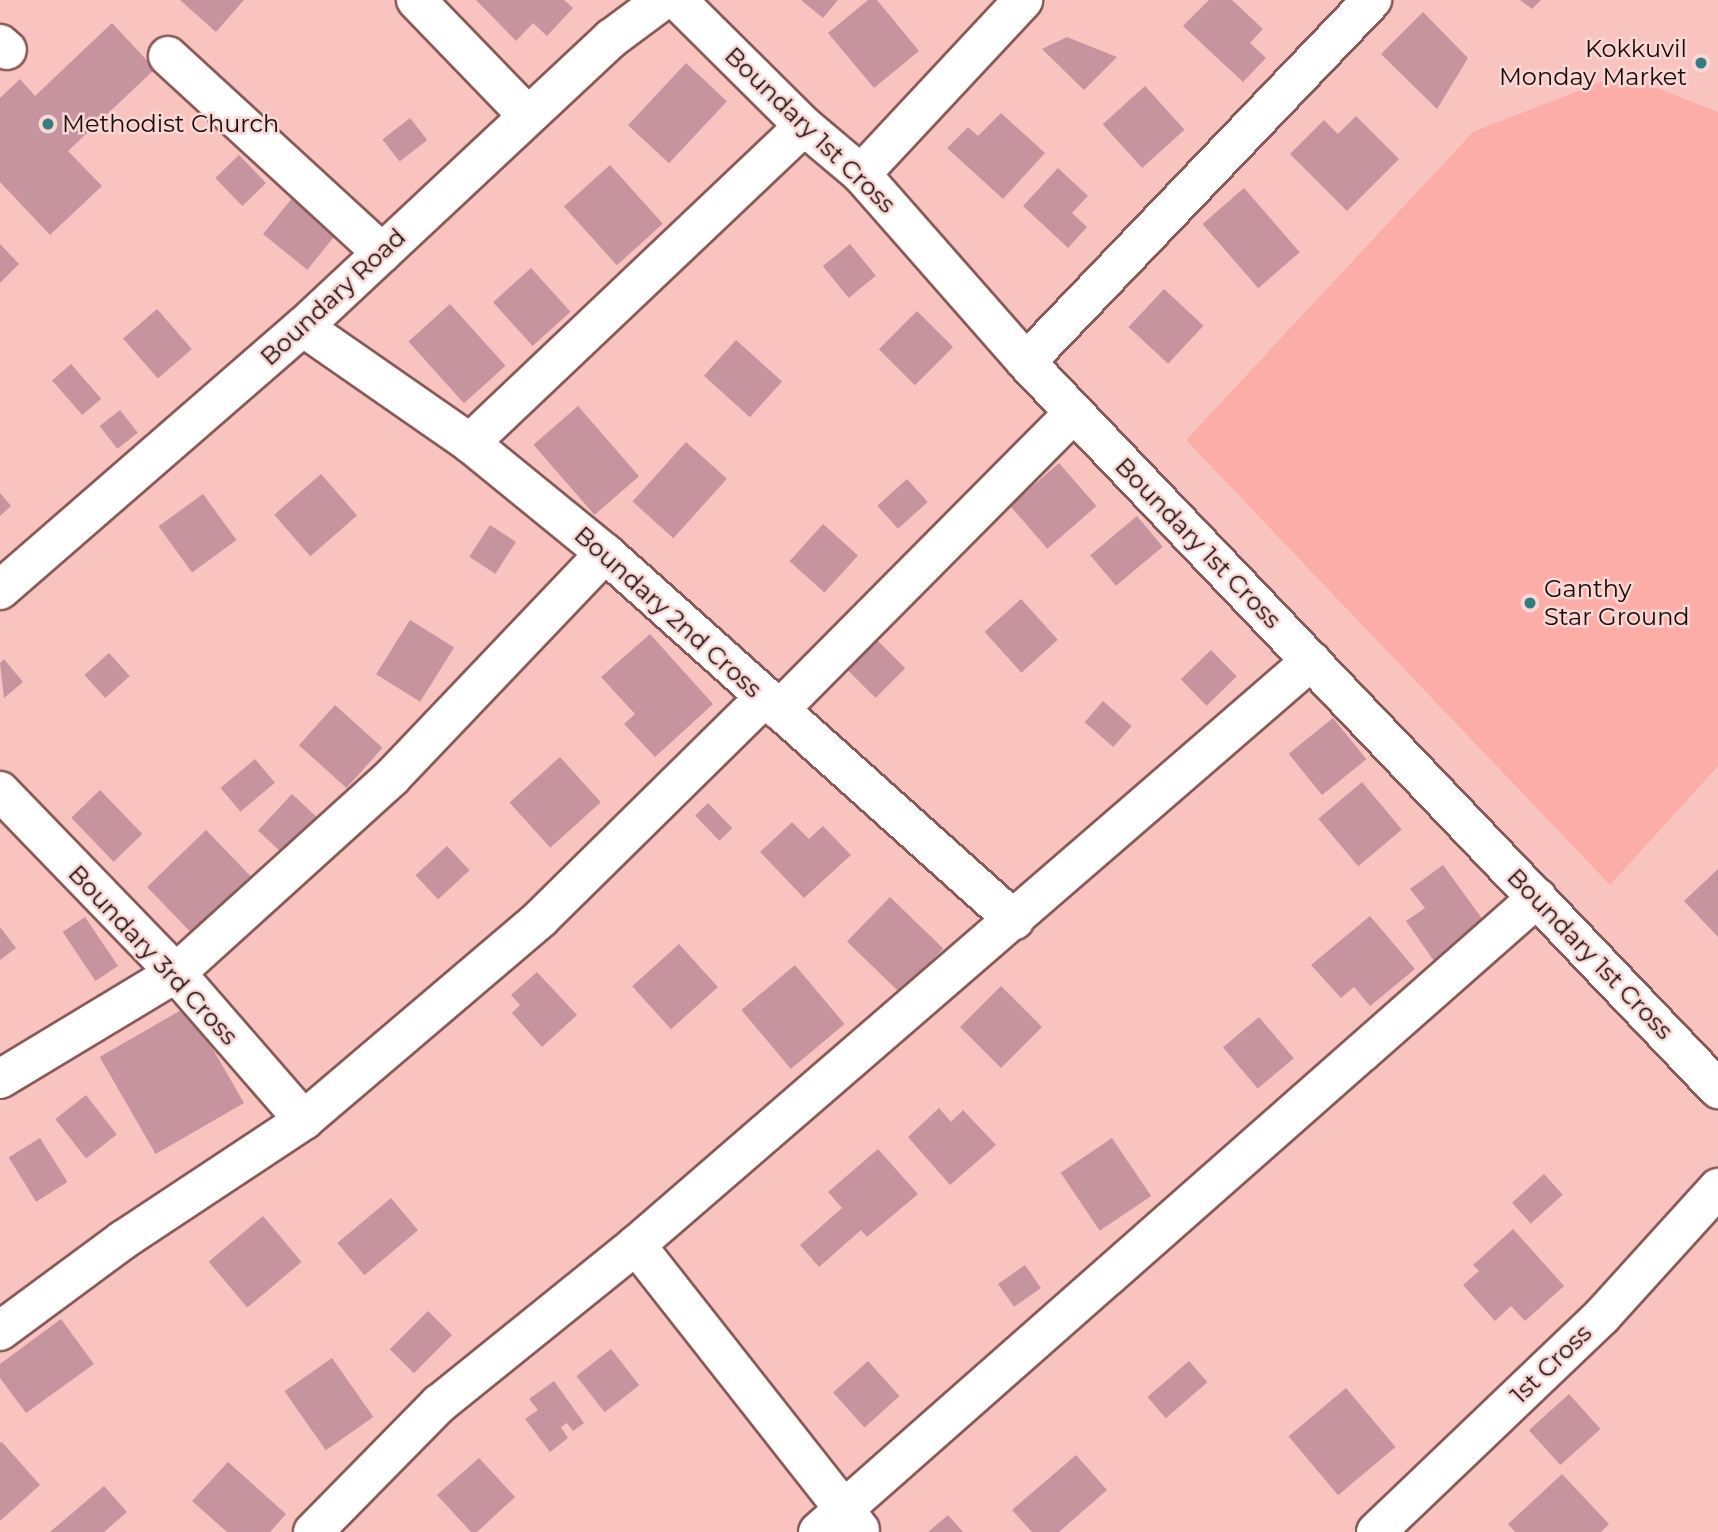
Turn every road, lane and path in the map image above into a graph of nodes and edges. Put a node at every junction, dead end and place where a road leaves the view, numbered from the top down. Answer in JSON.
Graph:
{"nodes":[{"id":1,"x":416,"y":0,"type":"edge"},
{"id":2,"x":663,"y":0,"type":"edge"},
{"id":3,"x":677,"y":0,"type":"edge"},
{"id":4,"x":1023,"y":0,"type":"edge"},
{"id":5,"x":1372,"y":0,"type":"edge"},
{"id":6,"x":168,"y":56,"type":"dead end"},
{"id":7,"x":527,"y":115,"type":"junction"},
{"id":8,"x":804,"y":126,"type":"junction"},
{"id":9,"x":861,"y":174,"type":"junction"},
{"id":10,"x":382,"y":253,"type":"junction"},
{"id":11,"x":303,"y":327,"type":"junction"},
{"id":12,"x":1026,"y":362,"type":"junction"},
{"id":13,"x":1074,"y":413,"type":"junction"},
{"id":14,"x":470,"y":443,"type":"junction"},
{"id":15,"x":605,"y":553,"type":"junction"},
{"id":16,"x":0,"y":590,"type":"edge"},
{"id":17,"x":1311,"y":661,"type":"junction"},
{"id":18,"x":772,"y":704,"type":"junction"},
{"id":19,"x":0,"y":791,"type":"edge"},
{"id":20,"x":1536,"y":898,"type":"junction"},
{"id":21,"x":1014,"y":920,"type":"junction"},
{"id":22,"x":176,"y":973,"type":"junction"},
{"id":23,"x":0,"y":1079,"type":"edge"},
{"id":24,"x":1718,"y":1089,"type":"edge"},
{"id":25,"x":304,"y":1120,"type":"junction"},
{"id":26,"x":1718,"y":1188,"type":"edge"},
{"id":27,"x":636,"y":1245,"type":"junction"},
{"id":28,"x":0,"y":1331,"type":"edge"},
{"id":29,"x":841,"y":1525,"type":"edge"},
{"id":30,"x":313,"y":1532,"type":"edge"},
{"id":31,"x":1376,"y":1532,"type":"edge"}],
"edges":[{"from":1,"to":7,"type":"street"},
{"from":2,"to":7,"type":"street","name":"Boundary Road"},
{"from":3,"to":8,"type":"street","name":"Boundary 1st Cross"},
{"from":4,"to":9,"type":"street"},
{"from":5,"to":12,"type":"street"},
{"from":6,"to":10,"type":"street"},
{"from":7,"to":10,"type":"street","name":"Boundary Road"},
{"from":8,"to":9,"type":"street","name":"Boundary 1st Cross"},
{"from":8,"to":14,"type":"street"},
{"from":9,"to":12,"type":"street","name":"Boundary 1st Cross"},
{"from":10,"to":11,"type":"street","name":"Boundary Road"},
{"from":11,"to":14,"type":"street","name":"Boundary 2nd Cross"},
{"from":11,"to":16,"type":"street","name":"Boundary Road"},
{"from":12,"to":13,"type":"street","name":"Boundary 1st Cross"},
{"from":13,"to":17,"type":"street","name":"Boundary 1st Cross"},
{"from":13,"to":18,"type":"street"},
{"from":14,"to":15,"type":"street","name":"Boundary 2nd Cross"},
{"from":15,"to":18,"type":"street","name":"Boundary 2nd Cross"},
{"from":15,"to":22,"type":"street"},
{"from":17,"to":20,"type":"street","name":"Boundary 1st Cross"},
{"from":17,"to":21,"type":"street"},
{"from":18,"to":21,"type":"street","name":"Boundary 2nd Cross"},
{"from":18,"to":25,"type":"street"},
{"from":19,"to":22,"type":"street","name":"Boundary 3rd Cross"},
{"from":20,"to":24,"type":"street","name":"Boundary 1st Cross"},
{"from":20,"to":29,"type":"street"},
{"from":21,"to":27,"type":"street"},
{"from":22,"to":23,"type":"street"},
{"from":22,"to":25,"type":"street","name":"Boundary 3rd Cross"},
{"from":25,"to":28,"type":"street"},
{"from":26,"to":31,"type":"street","name":"1st Cross"},
{"from":27,"to":29,"type":"street"},
{"from":27,"to":30,"type":"street"}]}
